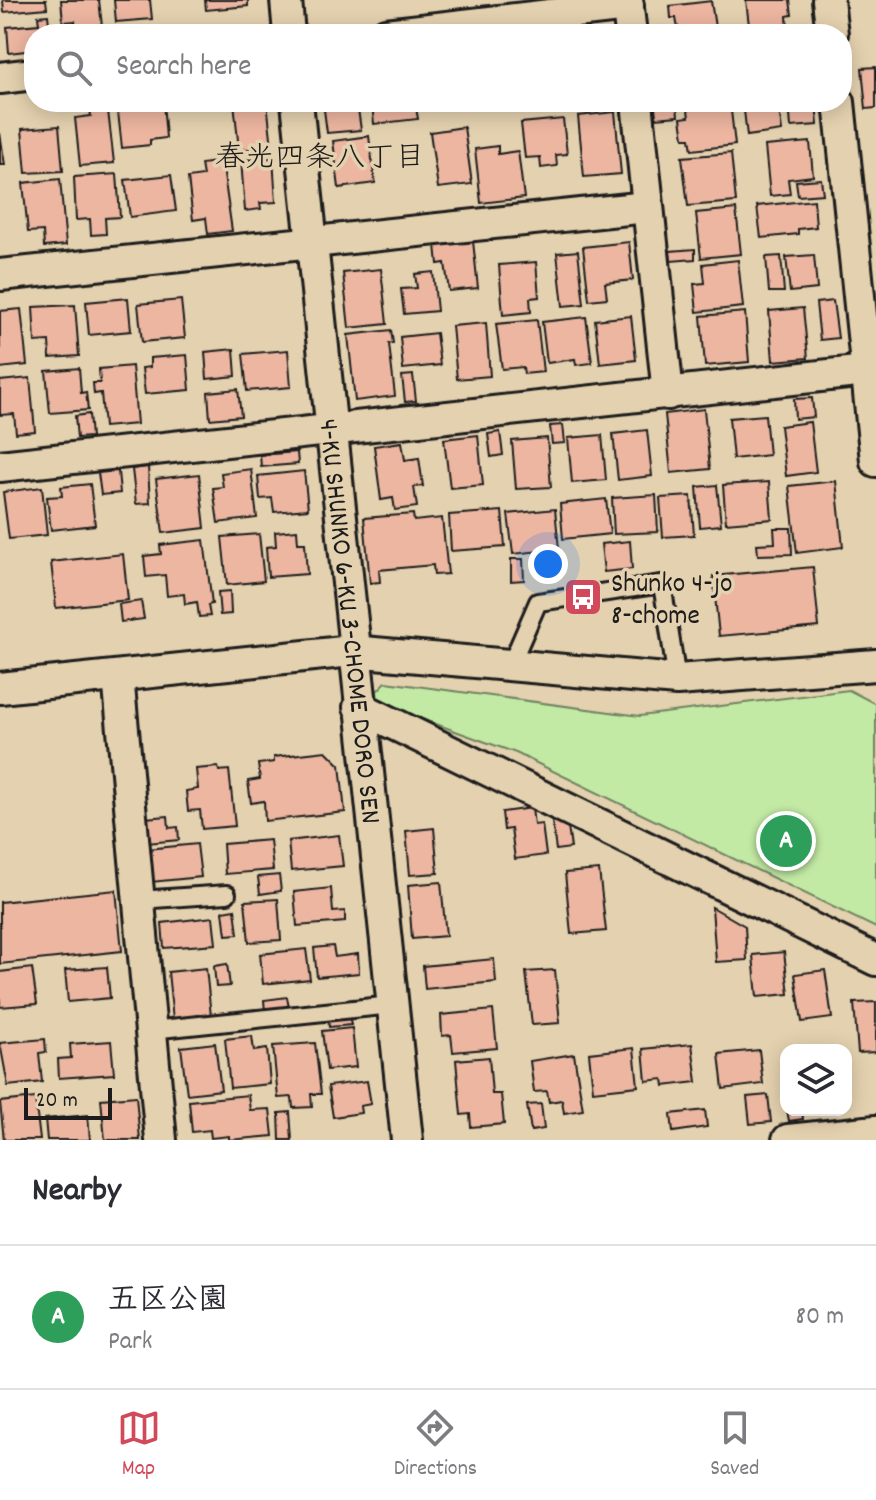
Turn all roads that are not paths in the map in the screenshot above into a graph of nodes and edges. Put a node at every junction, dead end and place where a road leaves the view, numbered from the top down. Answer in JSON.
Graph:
{"nodes":[{"id":1,"x":286,"y":0,"type":"edge"},
{"id":2,"x":828,"y":0,"type":"edge"},
{"id":3,"x":629,"y":13,"type":"edge"},
{"id":4,"x":288,"y":24,"type":"edge"},
{"id":5,"x":502,"y":24,"type":"edge"},
{"id":6,"x":831,"y":24,"type":"edge"},
{"id":7,"x":24,"y":75,"type":"edge"},
{"id":8,"x":0,"y":78,"type":"edge"},
{"id":9,"x":298,"y":112,"type":"edge"},
{"id":10,"x":638,"y":112,"type":"edge"},
{"id":11,"x":842,"y":112,"type":"edge"},
{"id":12,"x":863,"y":189,"type":"edge"},
{"id":13,"x":647,"y":207,"type":"junction"},
{"id":14,"x":312,"y":241,"type":"junction"},
{"id":15,"x":0,"y":275,"type":"edge"},
{"id":16,"x":869,"y":323,"type":"edge"},
{"id":17,"x":866,"y":371,"type":"junction"},
{"id":18,"x":668,"y":394,"type":"junction"},
{"id":19,"x":331,"y":430,"type":"junction"},
{"id":20,"x":876,"y":461,"type":"edge"},
{"id":21,"x":0,"y":466,"type":"edge"},
{"id":22,"x":352,"y":651,"type":"junction"},
{"id":23,"x":511,"y":664,"type":"junction"},
{"id":24,"x":876,"y":665,"type":"edge"},
{"id":25,"x":118,"y":676,"type":"junction"},
{"id":26,"x":677,"y":680,"type":"junction"},
{"id":27,"x":0,"y":688,"type":"edge"},
{"id":28,"x":359,"y":707,"type":"junction"},
{"id":29,"x":227,"y":894,"type":"dead end"},
{"id":30,"x":139,"y":900,"type":"junction"},
{"id":31,"x":876,"y":960,"type":"edge"},
{"id":32,"x":392,"y":1005,"type":"junction"},
{"id":33,"x":151,"y":1030,"type":"junction"},
{"id":34,"x":876,"y":1131,"type":"edge"},
{"id":35,"x":161,"y":1140,"type":"edge"},
{"id":36,"x":407,"y":1140,"type":"edge"},
{"id":37,"x":788,"y":1140,"type":"edge"}],
"edges":[{"from":1,"to":4,"type":"street"},
{"from":2,"to":6,"type":"street"},
{"from":3,"to":5,"type":"street"},
{"from":7,"to":8,"type":"street"},
{"from":9,"to":14,"type":"street","name":"4-KU SHUNKO 6-KU 3-CHOME DORO SEN"},
{"from":10,"to":13,"type":"street"},
{"from":11,"to":12,"type":"street"},
{"from":12,"to":16,"type":"street"},
{"from":13,"to":14,"type":"street"},
{"from":13,"to":18,"type":"street"},
{"from":14,"to":15,"type":"street"},
{"from":14,"to":19,"type":"street","name":"4-KU SHUNKO 6-KU 3-CHOME DORO SEN"},
{"from":16,"to":17,"type":"street"},
{"from":17,"to":18,"type":"street"},
{"from":17,"to":20,"type":"street"},
{"from":18,"to":19,"type":"street"},
{"from":19,"to":21,"type":"street"},
{"from":19,"to":22,"type":"street","name":"4-KU SHUNKO 6-KU 3-CHOME DORO SEN"},
{"from":22,"to":23,"type":"street"},
{"from":22,"to":25,"type":"street"},
{"from":22,"to":28,"type":"street","name":"4-KU SHUNKO 6-KU 3-CHOME DORO SEN"},
{"from":23,"to":26,"type":"street"},
{"from":23,"to":26,"type":"lane"},
{"from":24,"to":26,"type":"street"},
{"from":25,"to":27,"type":"street"},
{"from":25,"to":30,"type":"street"},
{"from":28,"to":31,"type":"street"},
{"from":28,"to":32,"type":"street","name":"4-KU SHUNKO 6-KU 3-CHOME DORO SEN"},
{"from":29,"to":30,"type":"lane"},
{"from":30,"to":33,"type":"street"},
{"from":32,"to":33,"type":"lane"},
{"from":32,"to":36,"type":"street","name":"4-KU SHUNKO 6-KU 3-CHOME DORO SEN"},
{"from":33,"to":35,"type":"street"},
{"from":34,"to":37,"type":"street"}]}
